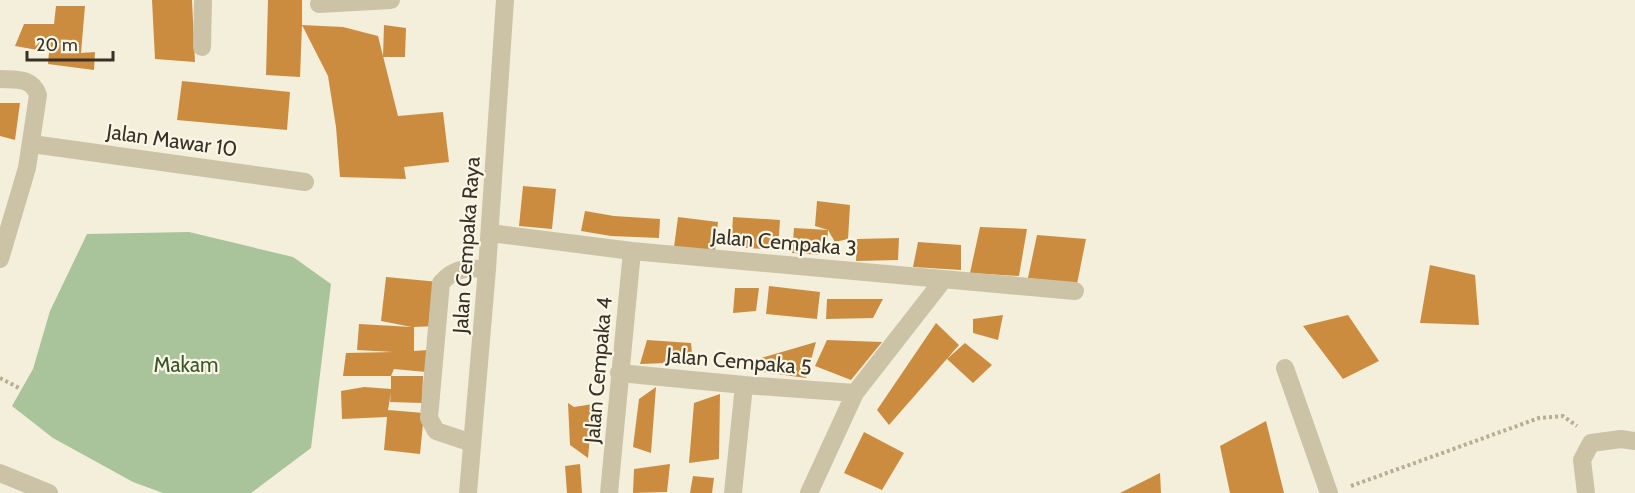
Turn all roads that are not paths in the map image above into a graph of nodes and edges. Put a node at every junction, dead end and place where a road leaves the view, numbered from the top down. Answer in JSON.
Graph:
{"nodes":[{"id":1,"x":203,"y":0,"type":"edge"},
{"id":2,"x":391,"y":0,"type":"edge"},
{"id":3,"x":505,"y":0,"type":"edge"},
{"id":4,"x":318,"y":4,"type":"dead end"},
{"id":5,"x":202,"y":47,"type":"dead end"},
{"id":6,"x":0,"y":79,"type":"edge"},
{"id":7,"x":32,"y":144,"type":"junction"},
{"id":8,"x":305,"y":182,"type":"dead end"},
{"id":9,"x":490,"y":233,"type":"junction"},
{"id":10,"x":632,"y":251,"type":"junction"},
{"id":11,"x":0,"y":258,"type":"edge"},
{"id":12,"x":488,"y":268,"type":"junction"},
{"id":13,"x":944,"y":279,"type":"junction"},
{"id":14,"x":1075,"y":291,"type":"dead end"},
{"id":15,"x":1285,"y":368,"type":"dead end"},
{"id":16,"x":620,"y":373,"type":"junction"},
{"id":17,"x":744,"y":385,"type":"junction"},
{"id":18,"x":855,"y":393,"type":"junction"},
{"id":19,"x":1635,"y":441,"type":"edge"},
{"id":20,"x":472,"y":443,"type":"junction"},
{"id":21,"x":0,"y":473,"type":"edge"},
{"id":22,"x":1335,"y":491,"type":"edge"},
{"id":23,"x":49,"y":493,"type":"edge"},
{"id":24,"x":468,"y":493,"type":"edge"},
{"id":25,"x":609,"y":493,"type":"edge"},
{"id":26,"x":733,"y":493,"type":"edge"},
{"id":27,"x":808,"y":493,"type":"edge"},
{"id":28,"x":1586,"y":493,"type":"edge"}],
"edges":[{"from":1,"to":5,"type":"street"},
{"from":2,"to":4,"type":"street"},
{"from":3,"to":9,"type":"street","name":"Jalan Cempaka Raya"},
{"from":6,"to":7,"type":"street"},
{"from":7,"to":8,"type":"street","name":"Jalan Mawar 10"},
{"from":7,"to":11,"type":"street"},
{"from":9,"to":10,"type":"street","name":"Jalan Cempaka 3"},
{"from":9,"to":12,"type":"street","name":"Jalan Cempaka Raya"},
{"from":10,"to":13,"type":"street","name":"Jalan Cempaka 3"},
{"from":10,"to":16,"type":"street","name":"Jalan Cempaka 4"},
{"from":12,"to":20,"type":"street","name":"Jalan Cempaka Raya"},
{"from":12,"to":20,"type":"street"},
{"from":13,"to":14,"type":"street","name":"Jalan Cempaka 3"},
{"from":13,"to":18,"type":"street"},
{"from":15,"to":22,"type":"street"},
{"from":16,"to":17,"type":"street","name":"Jalan Cempaka 5"},
{"from":16,"to":25,"type":"street","name":"Jalan Cempaka 4"},
{"from":17,"to":18,"type":"street","name":"Jalan Cempaka 5"},
{"from":17,"to":26,"type":"street"},
{"from":18,"to":27,"type":"street"},
{"from":19,"to":28,"type":"street"},
{"from":20,"to":24,"type":"street","name":"Jalan Cempaka Raya"},
{"from":21,"to":23,"type":"street"}]}
